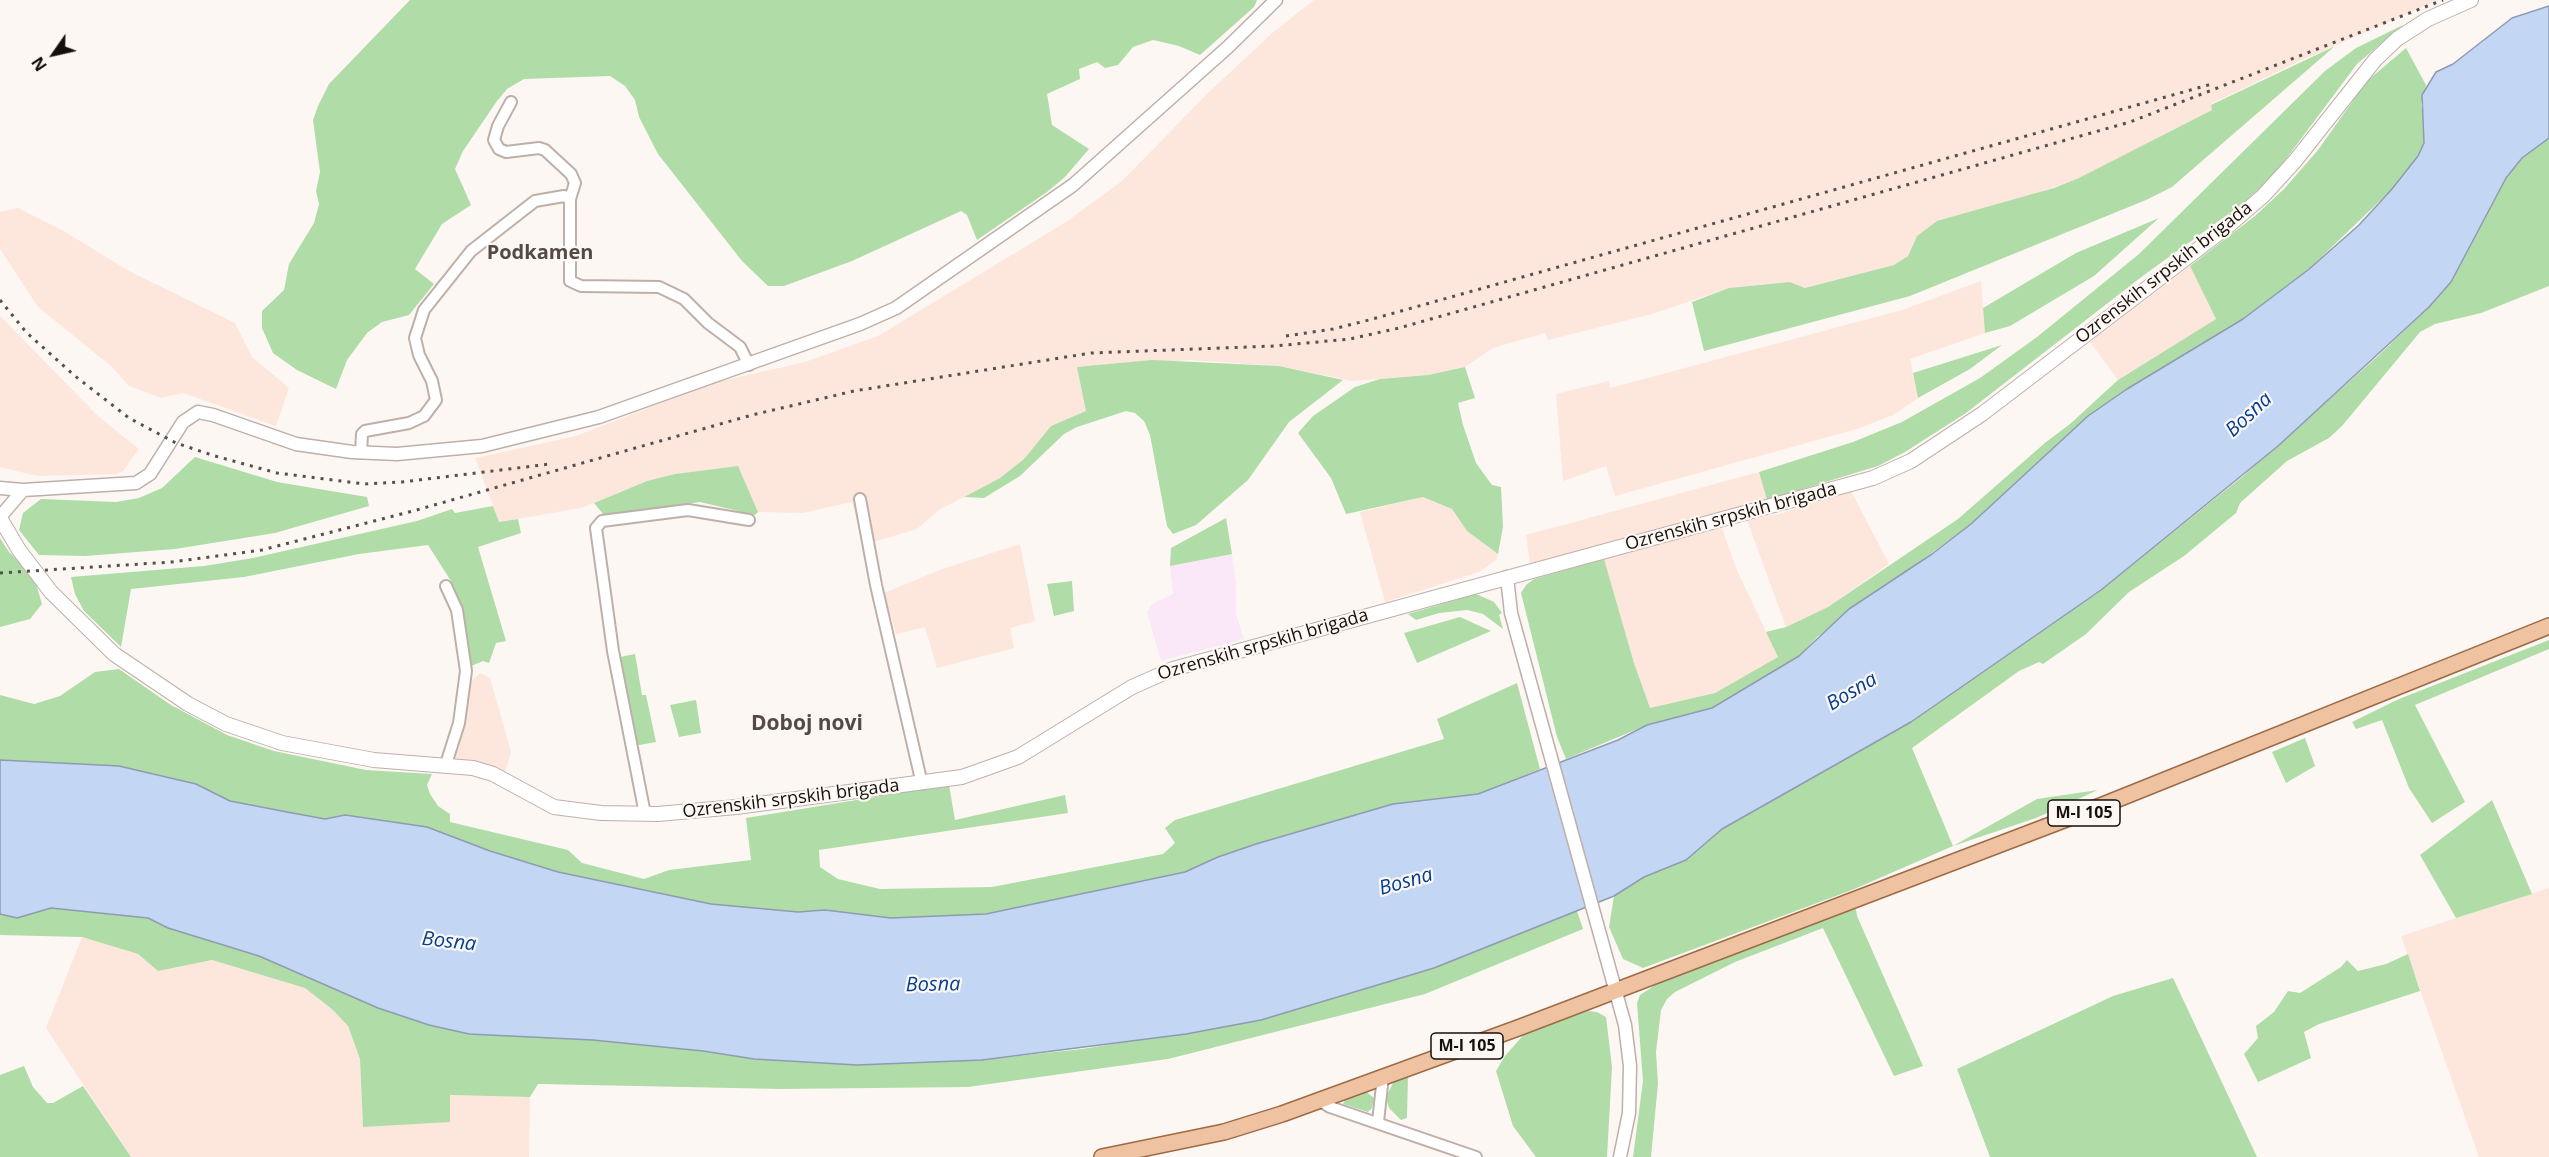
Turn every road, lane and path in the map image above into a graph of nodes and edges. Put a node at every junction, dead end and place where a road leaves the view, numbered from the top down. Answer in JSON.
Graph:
{"nodes":[{"id":1,"x":1276,"y":0,"type":"edge"},
{"id":2,"x":2471,"y":0,"type":"edge"},
{"id":3,"x":511,"y":102,"type":"dead end"},
{"id":4,"x":570,"y":199,"type":"junction"},
{"id":5,"x":749,"y":365,"type":"junction"},
{"id":6,"x":361,"y":453,"type":"junction"},
{"id":7,"x":0,"y":488,"type":"edge"},
{"id":8,"x":23,"y":490,"type":"junction"},
{"id":9,"x":860,"y":500,"type":"dead end"},
{"id":10,"x":0,"y":517,"type":"edge"},
{"id":11,"x":749,"y":520,"type":"dead end"},
{"id":12,"x":1508,"y":578,"type":"junction"},
{"id":13,"x":446,"y":586,"type":"dead end"},
{"id":14,"x":2549,"y":626,"type":"edge"},
{"id":15,"x":446,"y":764,"type":"junction"},
{"id":16,"x":922,"y":784,"type":"junction"},
{"id":17,"x":645,"y":814,"type":"junction"},
{"id":18,"x":1615,"y":990,"type":"junction"},
{"id":19,"x":1383,"y":1076,"type":"junction"},
{"id":20,"x":1318,"y":1100,"type":"junction"},
{"id":21,"x":1378,"y":1122,"type":"junction"},
{"id":22,"x":1102,"y":1157,"type":"edge"},
{"id":23,"x":1476,"y":1157,"type":"edge"},
{"id":24,"x":1620,"y":1157,"type":"edge"}],
"edges":[{"from":1,"to":5,"type":"street"},
{"from":2,"to":12,"type":"main road","name":"Ozrenskih srpskih brigada"},
{"from":3,"to":4,"type":"street"},
{"from":4,"to":5,"type":"street"},
{"from":4,"to":6,"type":"street"},
{"from":5,"to":6,"type":"street"},
{"from":6,"to":8,"type":"street"},
{"from":7,"to":8,"type":"street"},
{"from":8,"to":10,"type":"street"},
{"from":9,"to":16,"type":"street"},
{"from":10,"to":15,"type":"main road","name":"Ozrenskih srpskih brigada"},
{"from":11,"to":17,"type":"street"},
{"from":12,"to":16,"type":"main road","name":"Ozrenskih srpskih brigada"},
{"from":12,"to":18,"type":"street"},
{"from":13,"to":15,"type":"street"},
{"from":14,"to":18,"type":"main road","number":"M-I 105"},
{"from":15,"to":17,"type":"main road","name":"Ozrenskih srpskih brigada"},
{"from":16,"to":17,"type":"main road","name":"Ozrenskih srpskih brigada"},
{"from":18,"to":19,"type":"main road","number":"M-I 105"},
{"from":18,"to":24,"type":"street"},
{"from":19,"to":20,"type":"main road","number":"M-I 105"},
{"from":19,"to":21,"type":"street"},
{"from":20,"to":21,"type":"street"},
{"from":20,"to":22,"type":"main road","number":"M-I 105"},
{"from":21,"to":23,"type":"street"}]}
